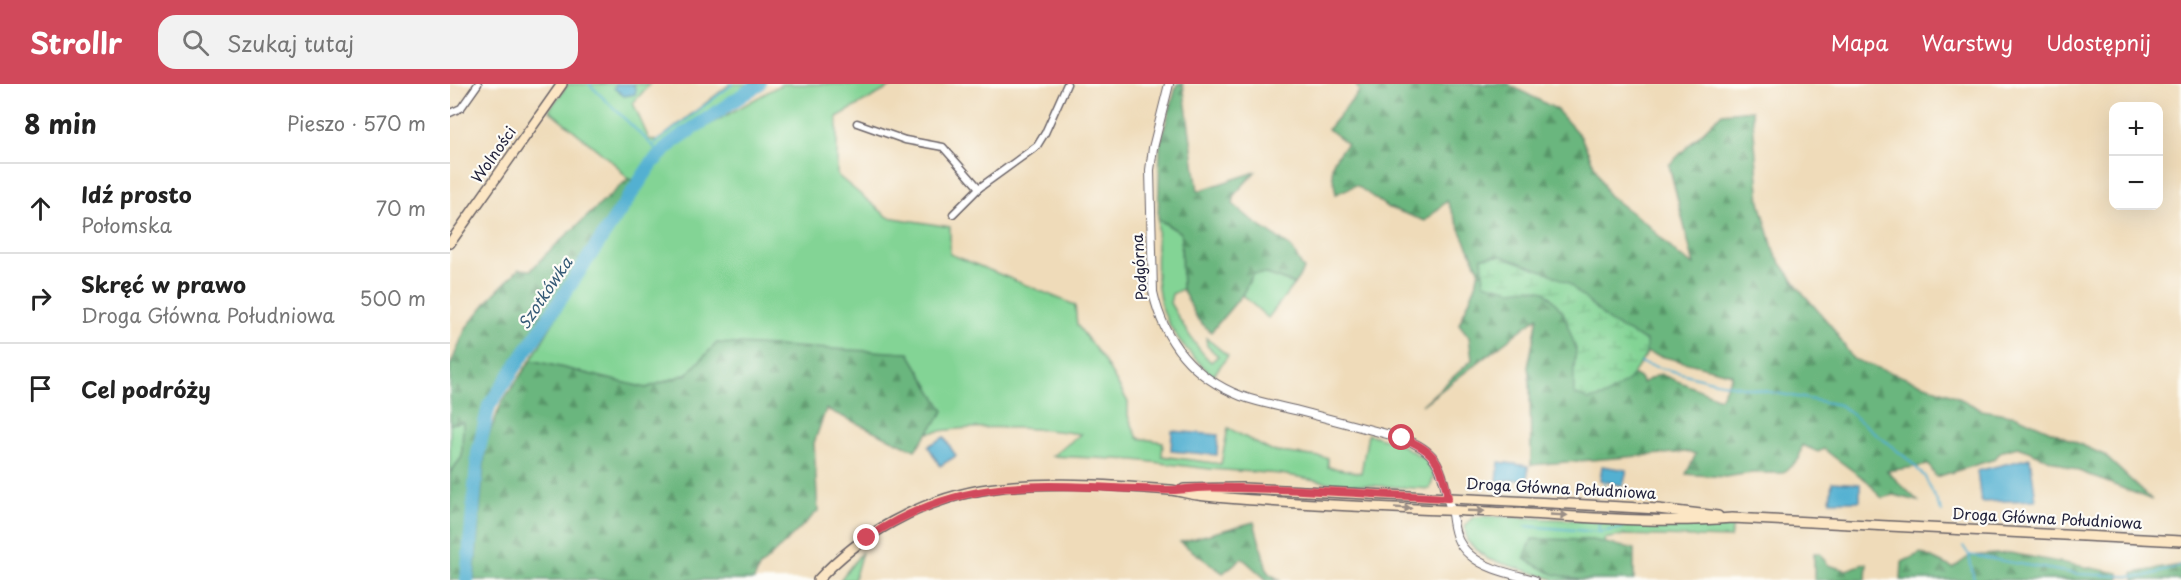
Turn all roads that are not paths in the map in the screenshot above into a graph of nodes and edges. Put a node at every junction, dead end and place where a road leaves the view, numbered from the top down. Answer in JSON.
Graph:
{"nodes":[{"id":1,"x":478,"y":84,"type":"edge"},
{"id":2,"x":561,"y":84,"type":"edge"},
{"id":3,"x":1067,"y":84,"type":"edge"},
{"id":4,"x":1169,"y":84,"type":"edge"},
{"id":5,"x":450,"y":113,"type":"edge"},
{"id":6,"x":857,"y":123,"type":"dead end"},
{"id":7,"x":979,"y":188,"type":"junction"},
{"id":8,"x":953,"y":214,"type":"dead end"},
{"id":9,"x":450,"y":243,"type":"edge"},
{"id":10,"x":1172,"y":490,"type":"junction"},
{"id":11,"x":1448,"y":498,"type":"junction"},
{"id":12,"x":1452,"y":510,"type":"junction"},
{"id":13,"x":1732,"y":518,"type":"junction"},
{"id":14,"x":2181,"y":541,"type":"edge"},
{"id":15,"x":818,"y":580,"type":"edge"},
{"id":16,"x":1534,"y":580,"type":"edge"}],
"edges":[{"from":1,"to":5,"type":"street"},
{"from":2,"to":9,"type":"main road","name":"Wolności"},
{"from":3,"to":7,"type":"street"},
{"from":4,"to":11,"type":"street","name":"Podgórna"},
{"from":6,"to":7,"type":"street"},
{"from":7,"to":8,"type":"street"},
{"from":10,"to":11,"type":"main road","name":"Droga Główna Południowa"},
{"from":10,"to":12,"type":"main road","name":"Droga Główna Południowa","one_way":true},
{"from":10,"to":15,"type":"main road","name":"Droga Główna Południowa"},
{"from":11,"to":12,"type":"street","name":"Podgórna"},
{"from":11,"to":13,"type":"main road","name":"Droga Główna Południowa"},
{"from":12,"to":13,"type":"main road","name":"Droga Główna Południowa","one_way":true},
{"from":12,"to":16,"type":"street","name":"Podgórna"},
{"from":13,"to":14,"type":"main road","name":"Droga Główna Południowa"}]}
